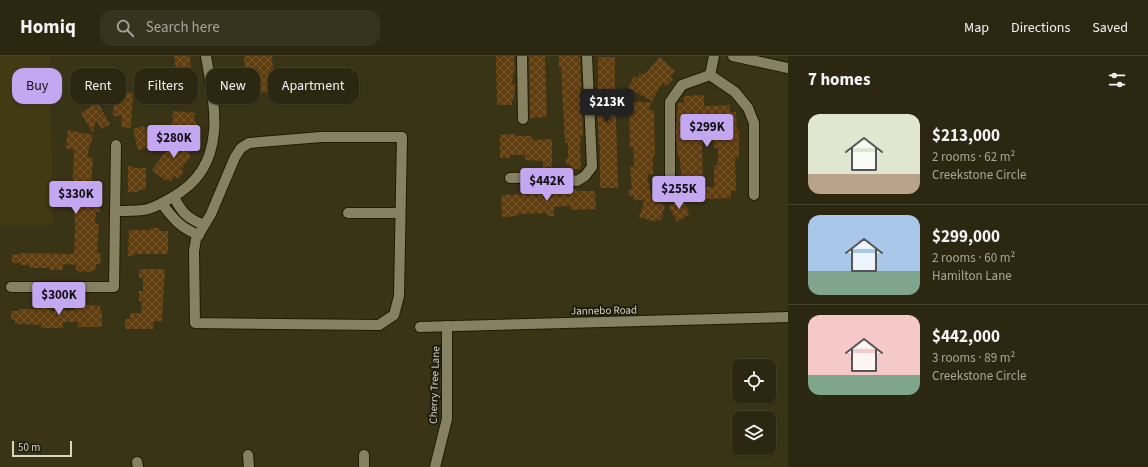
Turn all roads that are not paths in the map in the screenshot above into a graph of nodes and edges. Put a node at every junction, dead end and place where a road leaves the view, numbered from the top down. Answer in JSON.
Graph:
{"nodes":[{"id":1,"x":206,"y":56,"type":"edge"},
{"id":2,"x":522,"y":56,"type":"edge"},
{"id":3,"x":587,"y":56,"type":"edge"},
{"id":4,"x":714,"y":56,"type":"edge"},
{"id":5,"x":733,"y":56,"type":"edge"},
{"id":6,"x":788,"y":68,"type":"edge"},
{"id":7,"x":710,"y":75,"type":"junction"},
{"id":8,"x":523,"y":118,"type":"dead end"},
{"id":9,"x":116,"y":145,"type":"dead end"},
{"id":10,"x":510,"y":178,"type":"dead end"},
{"id":11,"x":670,"y":186,"type":"dead end"},
{"id":12,"x":754,"y":195,"type":"dead end"},
{"id":13,"x":174,"y":197,"type":"junction"},
{"id":14,"x":162,"y":204,"type":"junction"},
{"id":15,"x":115,"y":211,"type":"junction"},
{"id":16,"x":348,"y":212,"type":"dead end"},
{"id":17,"x":400,"y":212,"type":"junction"},
{"id":18,"x":204,"y":225,"type":"junction"},
{"id":19,"x":199,"y":235,"type":"junction"},
{"id":20,"x":11,"y":287,"type":"dead end"},
{"id":21,"x":788,"y":318,"type":"edge"},
{"id":22,"x":447,"y":326,"type":"junction"},
{"id":23,"x":420,"y":327,"type":"dead end"},
{"id":24,"x":248,"y":455,"type":"dead end"},
{"id":25,"x":364,"y":455,"type":"dead end"},
{"id":26,"x":249,"y":467,"type":"edge"},
{"id":27,"x":364,"y":467,"type":"edge"},
{"id":28,"x":435,"y":467,"type":"edge"}],
"edges":[{"from":1,"to":13,"type":"street"},
{"from":2,"to":8,"type":"street"},
{"from":3,"to":10,"type":"street"},
{"from":4,"to":7,"type":"street"},
{"from":5,"to":6,"type":"street"},
{"from":7,"to":11,"type":"street"},
{"from":7,"to":12,"type":"street"},
{"from":9,"to":15,"type":"street"},
{"from":13,"to":14,"type":"street"},
{"from":13,"to":18,"type":"street"},
{"from":14,"to":15,"type":"street"},
{"from":14,"to":19,"type":"street"},
{"from":15,"to":20,"type":"street"},
{"from":16,"to":17,"type":"street"},
{"from":17,"to":18,"type":"street"},
{"from":17,"to":19,"type":"street"},
{"from":18,"to":19,"type":"street"},
{"from":21,"to":22,"type":"street","name":"Jannebo Road"},
{"from":22,"to":23,"type":"street","name":"Jannebo Road"},
{"from":22,"to":28,"type":"street","name":"Cherry Tree Lane"},
{"from":24,"to":26,"type":"street"},
{"from":25,"to":27,"type":"street"}]}
